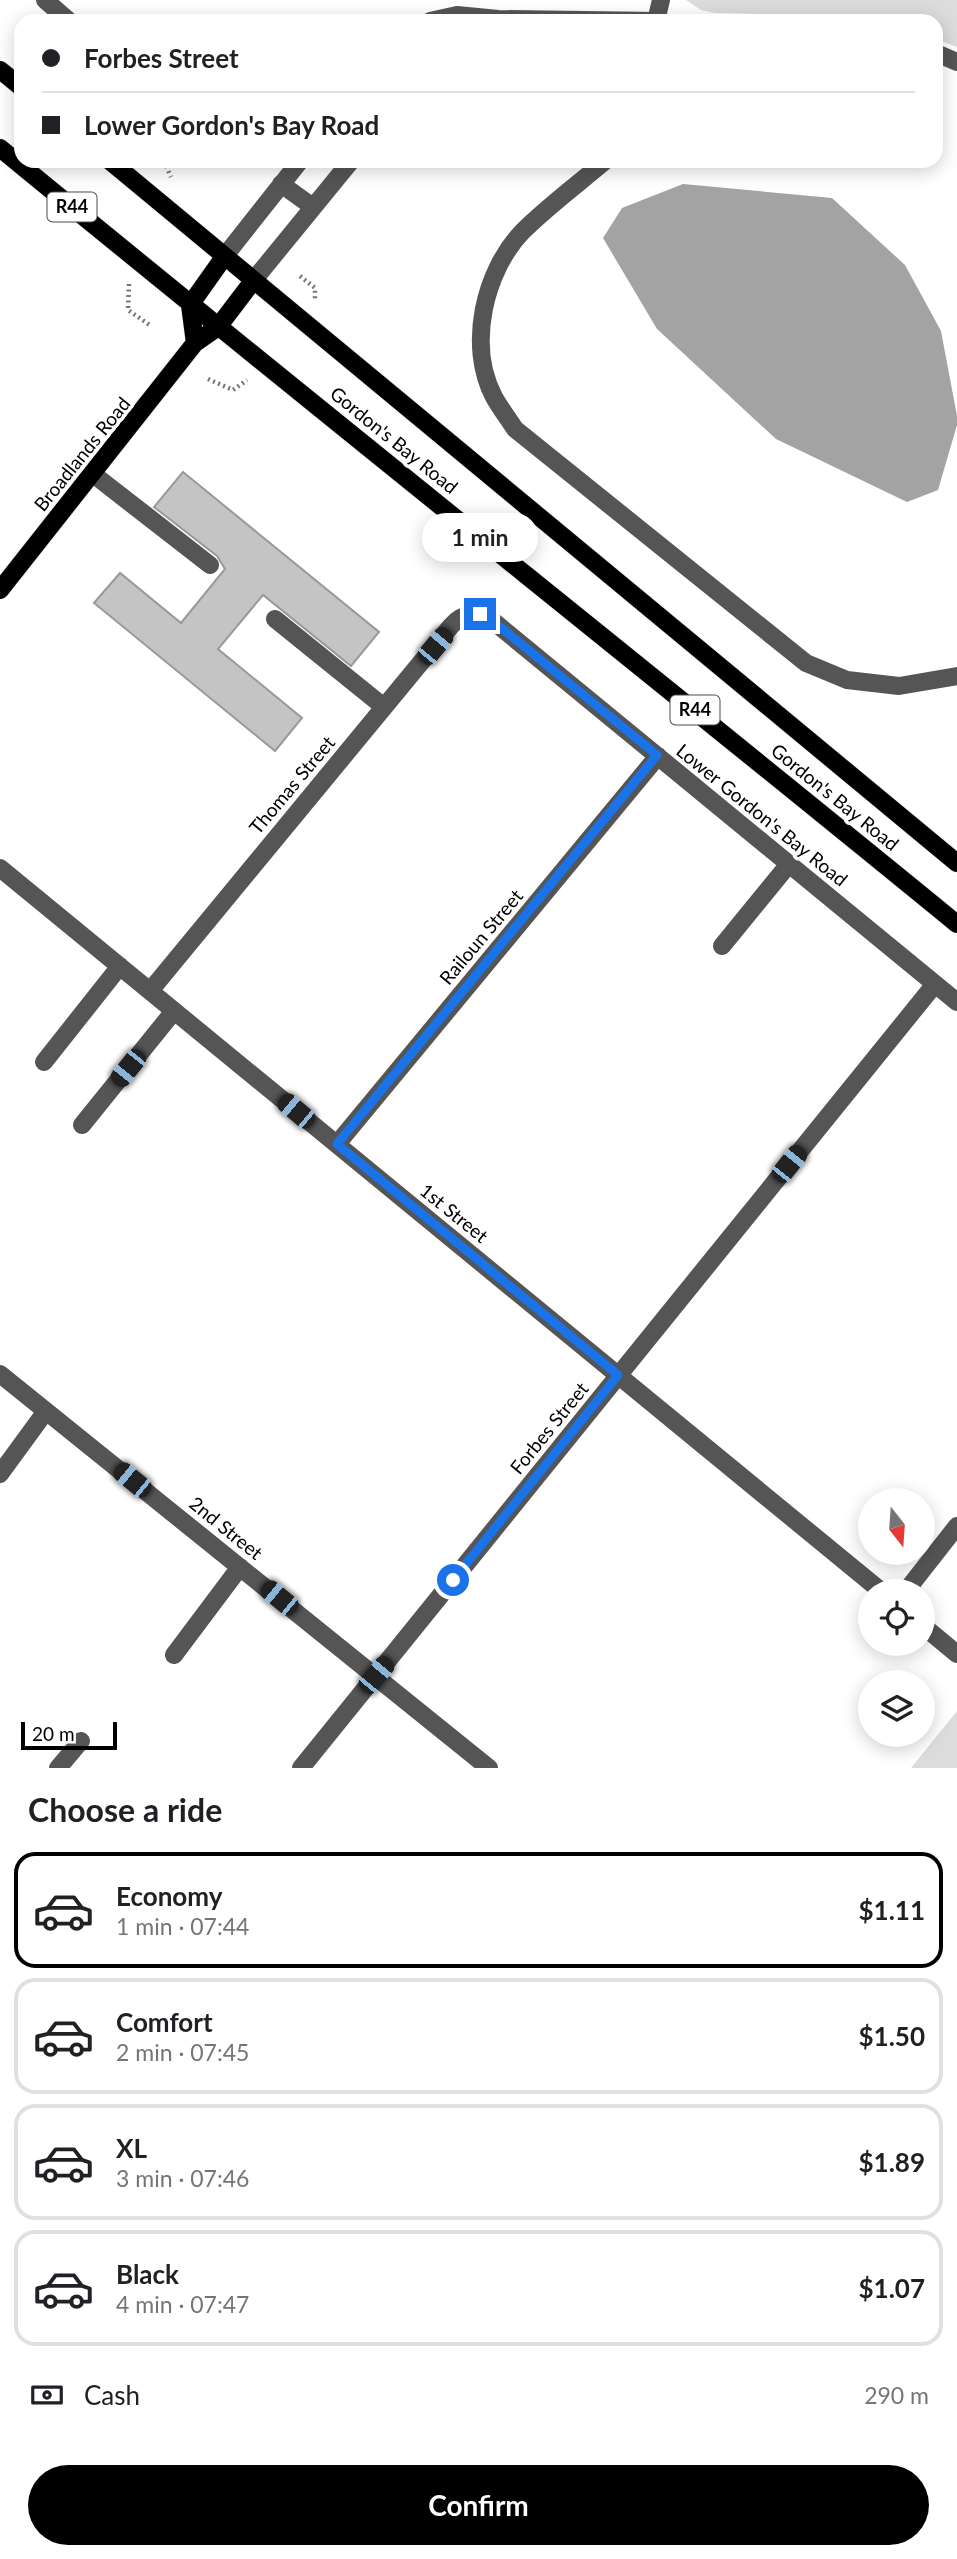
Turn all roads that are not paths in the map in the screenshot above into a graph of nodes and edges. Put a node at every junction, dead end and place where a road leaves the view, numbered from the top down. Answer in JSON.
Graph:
{"nodes":[{"id":1,"x":45,"y":0,"type":"edge"},
{"id":2,"x":61,"y":14,"type":"edge"},
{"id":3,"x":0,"y":70,"type":"edge"},
{"id":4,"x":14,"y":81,"type":"edge"},
{"id":5,"x":0,"y":148,"type":"edge"},
{"id":6,"x":14,"y":160,"type":"edge"},
{"id":7,"x":24,"y":168,"type":"edge"},
{"id":8,"x":118,"y":168,"type":"edge"},
{"id":9,"x":294,"y":168,"type":"edge"},
{"id":10,"x":345,"y":168,"type":"edge"},
{"id":11,"x":597,"y":168,"type":"edge"},
{"id":12,"x":281,"y":184,"type":"junction"},
{"id":13,"x":313,"y":207,"type":"junction"},
{"id":14,"x":224,"y":257,"type":"junction"},
{"id":15,"x":253,"y":281,"type":"junction"},
{"id":16,"x":190,"y":305,"type":"junction"},
{"id":17,"x":218,"y":327,"type":"junction"},
{"id":18,"x":195,"y":343,"type":"junction"},
{"id":19,"x":93,"y":474,"type":"junction"},
{"id":20,"x":210,"y":565,"type":"dead end"},
{"id":21,"x":0,"y":590,"type":"edge"},
{"id":22,"x":472,"y":614,"type":"joint"},
{"id":23,"x":275,"y":619,"type":"dead end"},
{"id":24,"x":957,"y":676,"type":"edge"},
{"id":25,"x":384,"y":707,"type":"junction"},
{"id":26,"x":657,"y":755,"type":"junction"},
{"id":27,"x":957,"y":863,"type":"edge"},
{"id":28,"x":789,"y":864,"type":"junction"},
{"id":29,"x":1,"y":870,"type":"edge"},
{"id":30,"x":957,"y":924,"type":"edge"},
{"id":31,"x":722,"y":946,"type":"dead end"},
{"id":32,"x":120,"y":966,"type":"junction"},
{"id":33,"x":935,"y":984,"type":"junction"},
{"id":34,"x":150,"y":990,"type":"junction"},
{"id":35,"x":957,"y":1002,"type":"edge"},
{"id":36,"x":174,"y":1011,"type":"junction"},
{"id":37,"x":44,"y":1062,"type":"dead end"},
{"id":38,"x":82,"y":1125,"type":"dead end"},
{"id":39,"x":337,"y":1144,"type":"junction"},
{"id":40,"x":0,"y":1374,"type":"edge"},
{"id":41,"x":618,"y":1375,"type":"junction"},
{"id":42,"x":46,"y":1411,"type":"junction"},
{"id":43,"x":0,"y":1474,"type":"edge"},
{"id":44,"x":957,"y":1526,"type":"edge"},
{"id":45,"x":240,"y":1567,"type":"junction"},
{"id":46,"x":866,"y":1579,"type":"edge"},
{"id":47,"x":915,"y":1579,"type":"edge"},
{"id":48,"x":935,"y":1636,"type":"edge"},
{"id":49,"x":957,"y":1654,"type":"edge"},
{"id":50,"x":174,"y":1655,"type":"dead end"},
{"id":51,"x":376,"y":1675,"type":"junction"},
{"id":52,"x":81,"y":1741,"type":"dead end"},
{"id":53,"x":58,"y":1768,"type":"edge"},
{"id":54,"x":301,"y":1768,"type":"edge"},
{"id":55,"x":489,"y":1768,"type":"edge"}],
"edges":[{"from":1,"to":2,"type":"street"},
{"from":3,"to":4,"type":"main road"},
{"from":5,"to":6,"type":"main road","name":"Gordon's Bay Road","number":"R44"},
{"from":7,"to":16,"type":"main road","name":"Gordon's Bay Road","number":"R44"},
{"from":8,"to":14,"type":"main road","name":"Gordon's Bay Road","number":"R44"},
{"from":9,"to":12,"type":"street"},
{"from":10,"to":13,"type":"street"},
{"from":11,"to":24,"type":"street"},
{"from":12,"to":13,"type":"street"},
{"from":12,"to":14,"type":"street"},
{"from":13,"to":15,"type":"street"},
{"from":14,"to":15,"type":"main road","name":"Gordon's Bay Road","number":"R44"},
{"from":14,"to":16,"type":"main road"},
{"from":15,"to":17,"type":"main road","name":"Broadlands Road"},
{"from":15,"to":27,"type":"main road","name":"Gordon's Bay Road","number":"R44"},
{"from":16,"to":17,"type":"main road","name":"Gordon's Bay Road","number":"R44"},
{"from":16,"to":18,"type":"main road"},
{"from":17,"to":18,"type":"main road","name":"Broadlands Road"},
{"from":17,"to":30,"type":"main road","name":"Gordon's Bay Road","number":"R44"},
{"from":18,"to":19,"type":"main road","name":"Broadlands Road"},
{"from":19,"to":20,"type":"street"},
{"from":19,"to":21,"type":"main road","name":"Broadlands Road"},
{"from":22,"to":25,"type":"street","name":"Thomas Street"},
{"from":22,"to":26,"type":"street","name":"Lower Gordon's Bay Road"},
{"from":23,"to":25,"type":"street"},
{"from":25,"to":34,"type":"street","name":"Thomas Street"},
{"from":26,"to":28,"type":"street","name":"Lower Gordon's Bay Road"},
{"from":26,"to":39,"type":"street","name":"Railoun Street"},
{"from":28,"to":31,"type":"street"},
{"from":28,"to":33,"type":"street","name":"Lower Gordon's Bay Road"},
{"from":29,"to":32,"type":"street","name":"1st Street"},
{"from":32,"to":34,"type":"street","name":"1st Street"},
{"from":32,"to":37,"type":"street"},
{"from":33,"to":35,"type":"street","name":"Lower Gordon's Bay Road"},
{"from":33,"to":41,"type":"street","name":"Forbes Street"},
{"from":34,"to":36,"type":"street","name":"1st Street"},
{"from":36,"to":38,"type":"street"},
{"from":36,"to":39,"type":"street","name":"1st Street"},
{"from":39,"to":41,"type":"street","name":"1st Street"},
{"from":40,"to":42,"type":"street","name":"2nd Street"},
{"from":41,"to":46,"type":"street","name":"1st Street"},
{"from":41,"to":51,"type":"street","name":"Forbes Street"},
{"from":42,"to":43,"type":"street"},
{"from":42,"to":45,"type":"street","name":"2nd Street"},
{"from":44,"to":47,"type":"street"},
{"from":45,"to":50,"type":"street"},
{"from":45,"to":51,"type":"street","name":"2nd Street"},
{"from":48,"to":49,"type":"street"},
{"from":51,"to":54,"type":"street","name":"Forbes Street"},
{"from":51,"to":55,"type":"street","name":"2nd Street"},
{"from":52,"to":53,"type":"street"}]}
